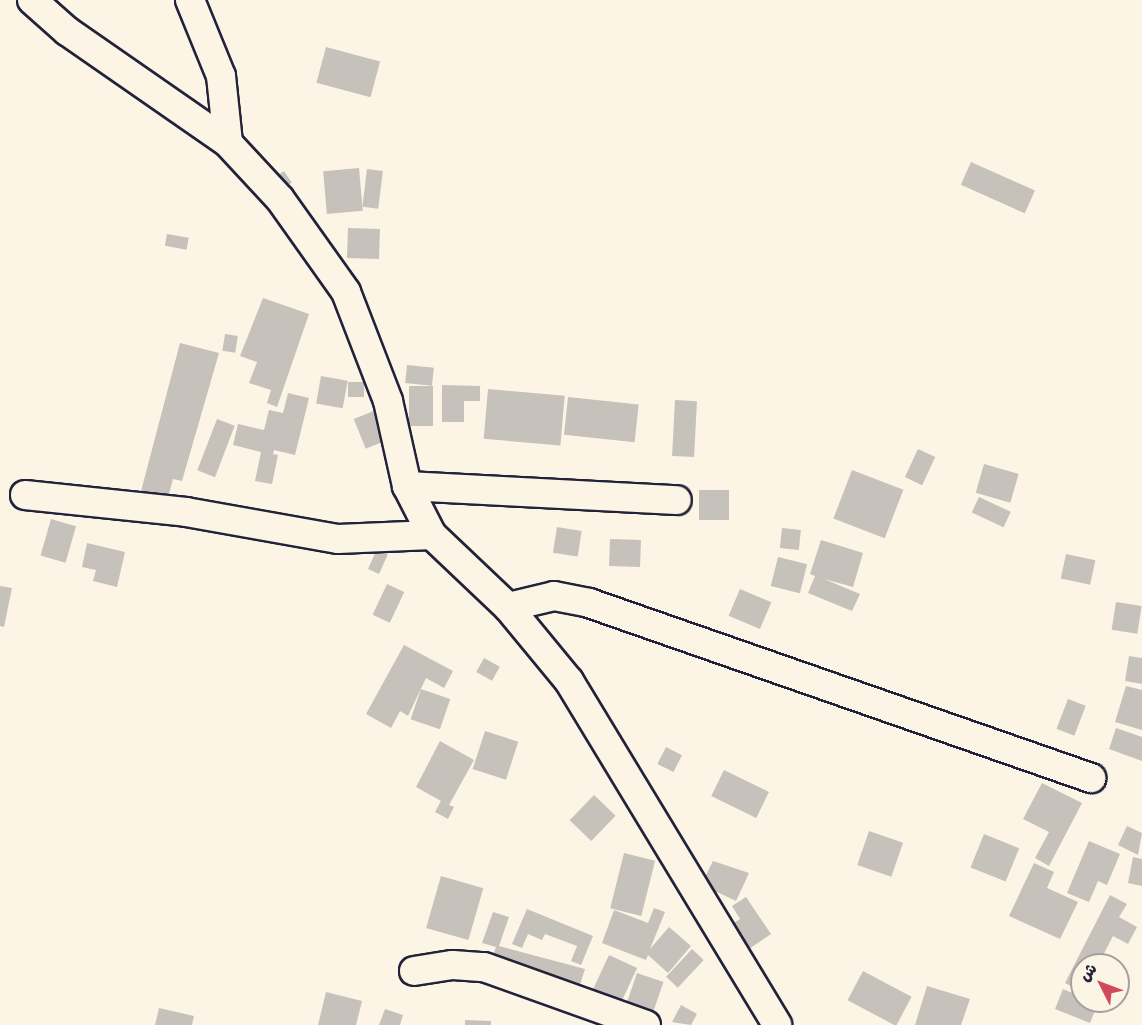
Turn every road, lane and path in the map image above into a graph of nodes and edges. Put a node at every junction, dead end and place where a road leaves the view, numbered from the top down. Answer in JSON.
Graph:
{"nodes":[{"id":1,"x":32,"y":0,"type":"edge"},
{"id":2,"x":190,"y":0,"type":"edge"},
{"id":3,"x":228,"y":143,"type":"junction"},
{"id":4,"x":407,"y":486,"type":"junction"},
{"id":5,"x":25,"y":495,"type":"dead end"},
{"id":6,"x":677,"y":500,"type":"dead end"},
{"id":7,"x":432,"y":535,"type":"junction"},
{"id":8,"x":508,"y":607,"type":"junction"},
{"id":9,"x":1091,"y":778,"type":"dead end"},
{"id":10,"x":414,"y":971,"type":"dead end"},
{"id":11,"x":611,"y":1019,"type":"edge"},
{"id":12,"x":646,"y":1025,"type":"edge"},
{"id":13,"x":777,"y":1025,"type":"edge"}],
"edges":[{"from":1,"to":3,"type":"street"},
{"from":2,"to":3,"type":"street"},
{"from":3,"to":4,"type":"street"},
{"from":4,"to":6,"type":"street"},
{"from":4,"to":7,"type":"street"},
{"from":5,"to":7,"type":"street"},
{"from":7,"to":8,"type":"street"},
{"from":8,"to":9,"type":"street"},
{"from":8,"to":13,"type":"street"},
{"from":10,"to":11,"type":"street"},
{"from":11,"to":12,"type":"street"}]}
